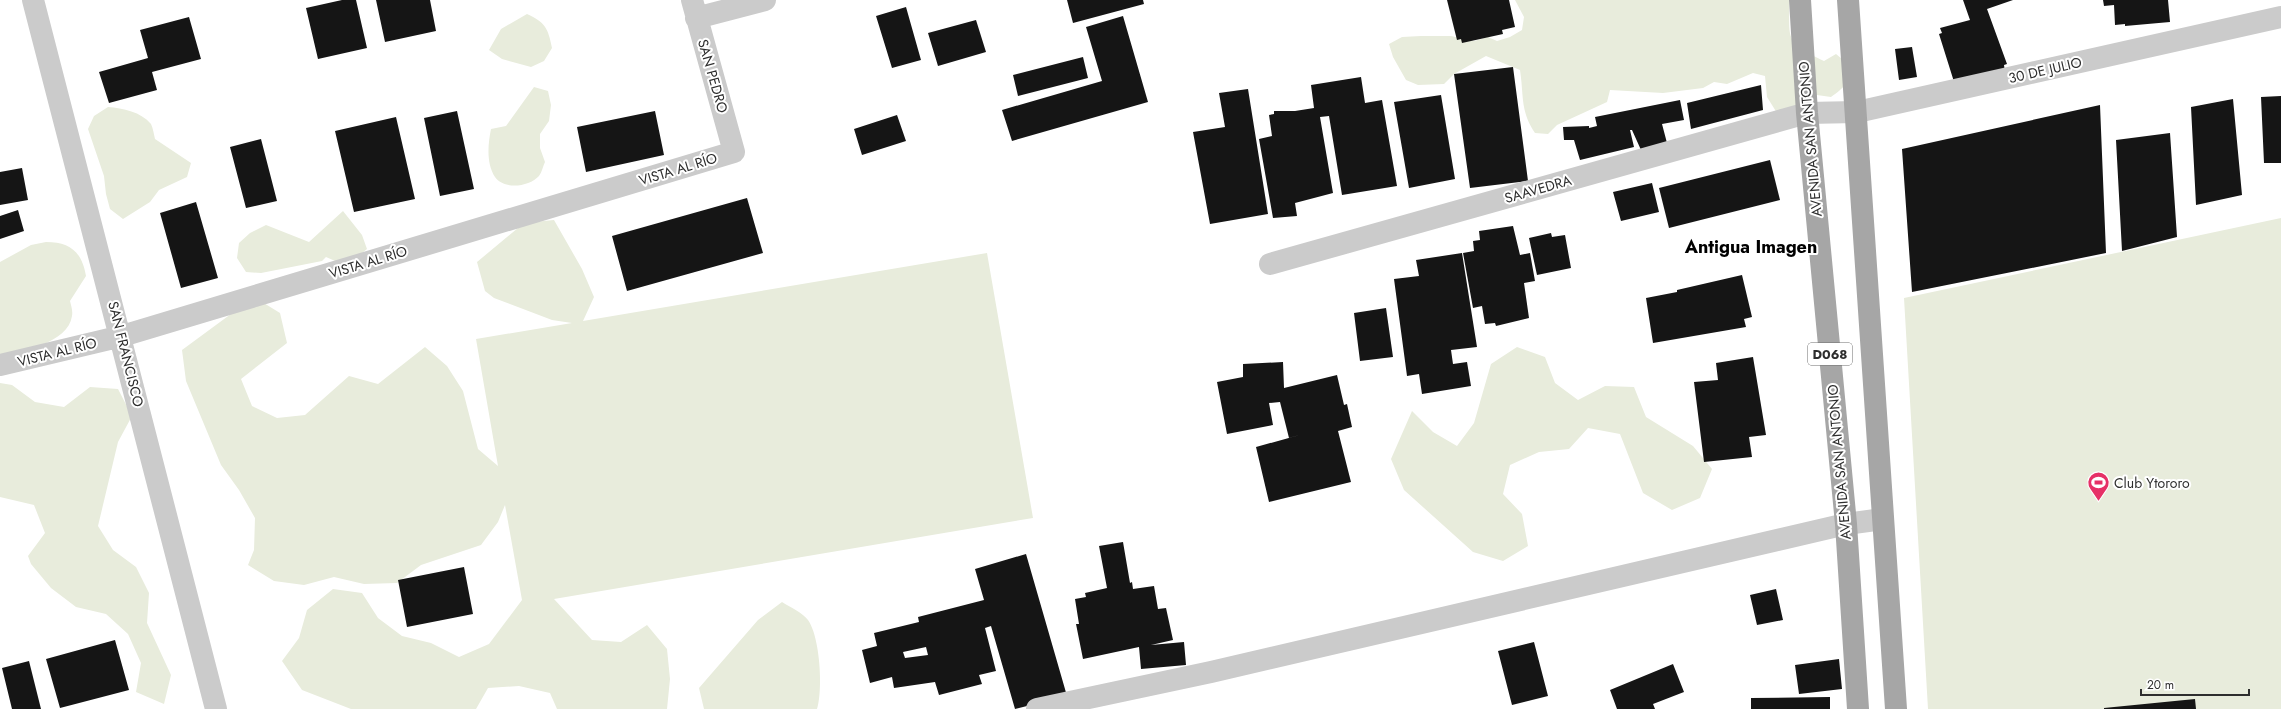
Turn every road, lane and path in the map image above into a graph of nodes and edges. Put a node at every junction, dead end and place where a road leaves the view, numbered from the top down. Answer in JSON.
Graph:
{"nodes":[{"id":1,"x":33,"y":0,"type":"edge"},
{"id":2,"x":765,"y":0,"type":"edge"},
{"id":3,"x":1800,"y":0,"type":"edge"},
{"id":4,"x":1848,"y":0,"type":"edge"},
{"id":5,"x":694,"y":9,"type":"edge"},
{"id":6,"x":2281,"y":17,"type":"edge"},
{"id":7,"x":1857,"y":112,"type":"junction"},
{"id":8,"x":1807,"y":113,"type":"junction"},
{"id":9,"x":734,"y":152,"type":"joint"},
{"id":10,"x":1270,"y":264,"type":"dead end"},
{"id":11,"x":122,"y":336,"type":"junction"},
{"id":12,"x":0,"y":365,"type":"edge"},
{"id":13,"x":1883,"y":519,"type":"junction"},
{"id":14,"x":1846,"y":524,"type":"junction"},
{"id":15,"x":216,"y":709,"type":"edge"},
{"id":16,"x":1037,"y":709,"type":"edge"},
{"id":17,"x":1858,"y":709,"type":"edge"},
{"id":18,"x":1896,"y":709,"type":"edge"}],
"edges":[{"from":1,"to":11,"type":"street","name":"SAN FRANCISCO"},
{"from":2,"to":5,"type":"street"},
{"from":3,"to":8,"type":"main road","name":"AVENIDA SAN ANTONIO","number":"D068"},
{"from":4,"to":7,"type":"main road","number":"D068"},
{"from":5,"to":9,"type":"street","name":"SAN PEDRO"},
{"from":6,"to":7,"type":"street","name":"30 DE JULIO"},
{"from":7,"to":8,"type":"street","name":"30 DE JULIO"},
{"from":7,"to":13,"type":"main road","number":"D068"},
{"from":8,"to":10,"type":"street","name":"SAAVEDRA"},
{"from":8,"to":14,"type":"main road","name":"AVENIDA SAN ANTONIO","number":"D068"},
{"from":9,"to":11,"type":"street","name":"VISTA AL RÍO"},
{"from":11,"to":12,"type":"street","name":"VISTA AL RÍO"},
{"from":11,"to":15,"type":"street","name":"SAN FRANCISCO"},
{"from":13,"to":14,"type":"street"},
{"from":13,"to":18,"type":"main road","number":"D068"},
{"from":14,"to":16,"type":"street"},
{"from":14,"to":17,"type":"main road","name":"AVENIDA SAN ANTONIO","number":"D068"}]}
